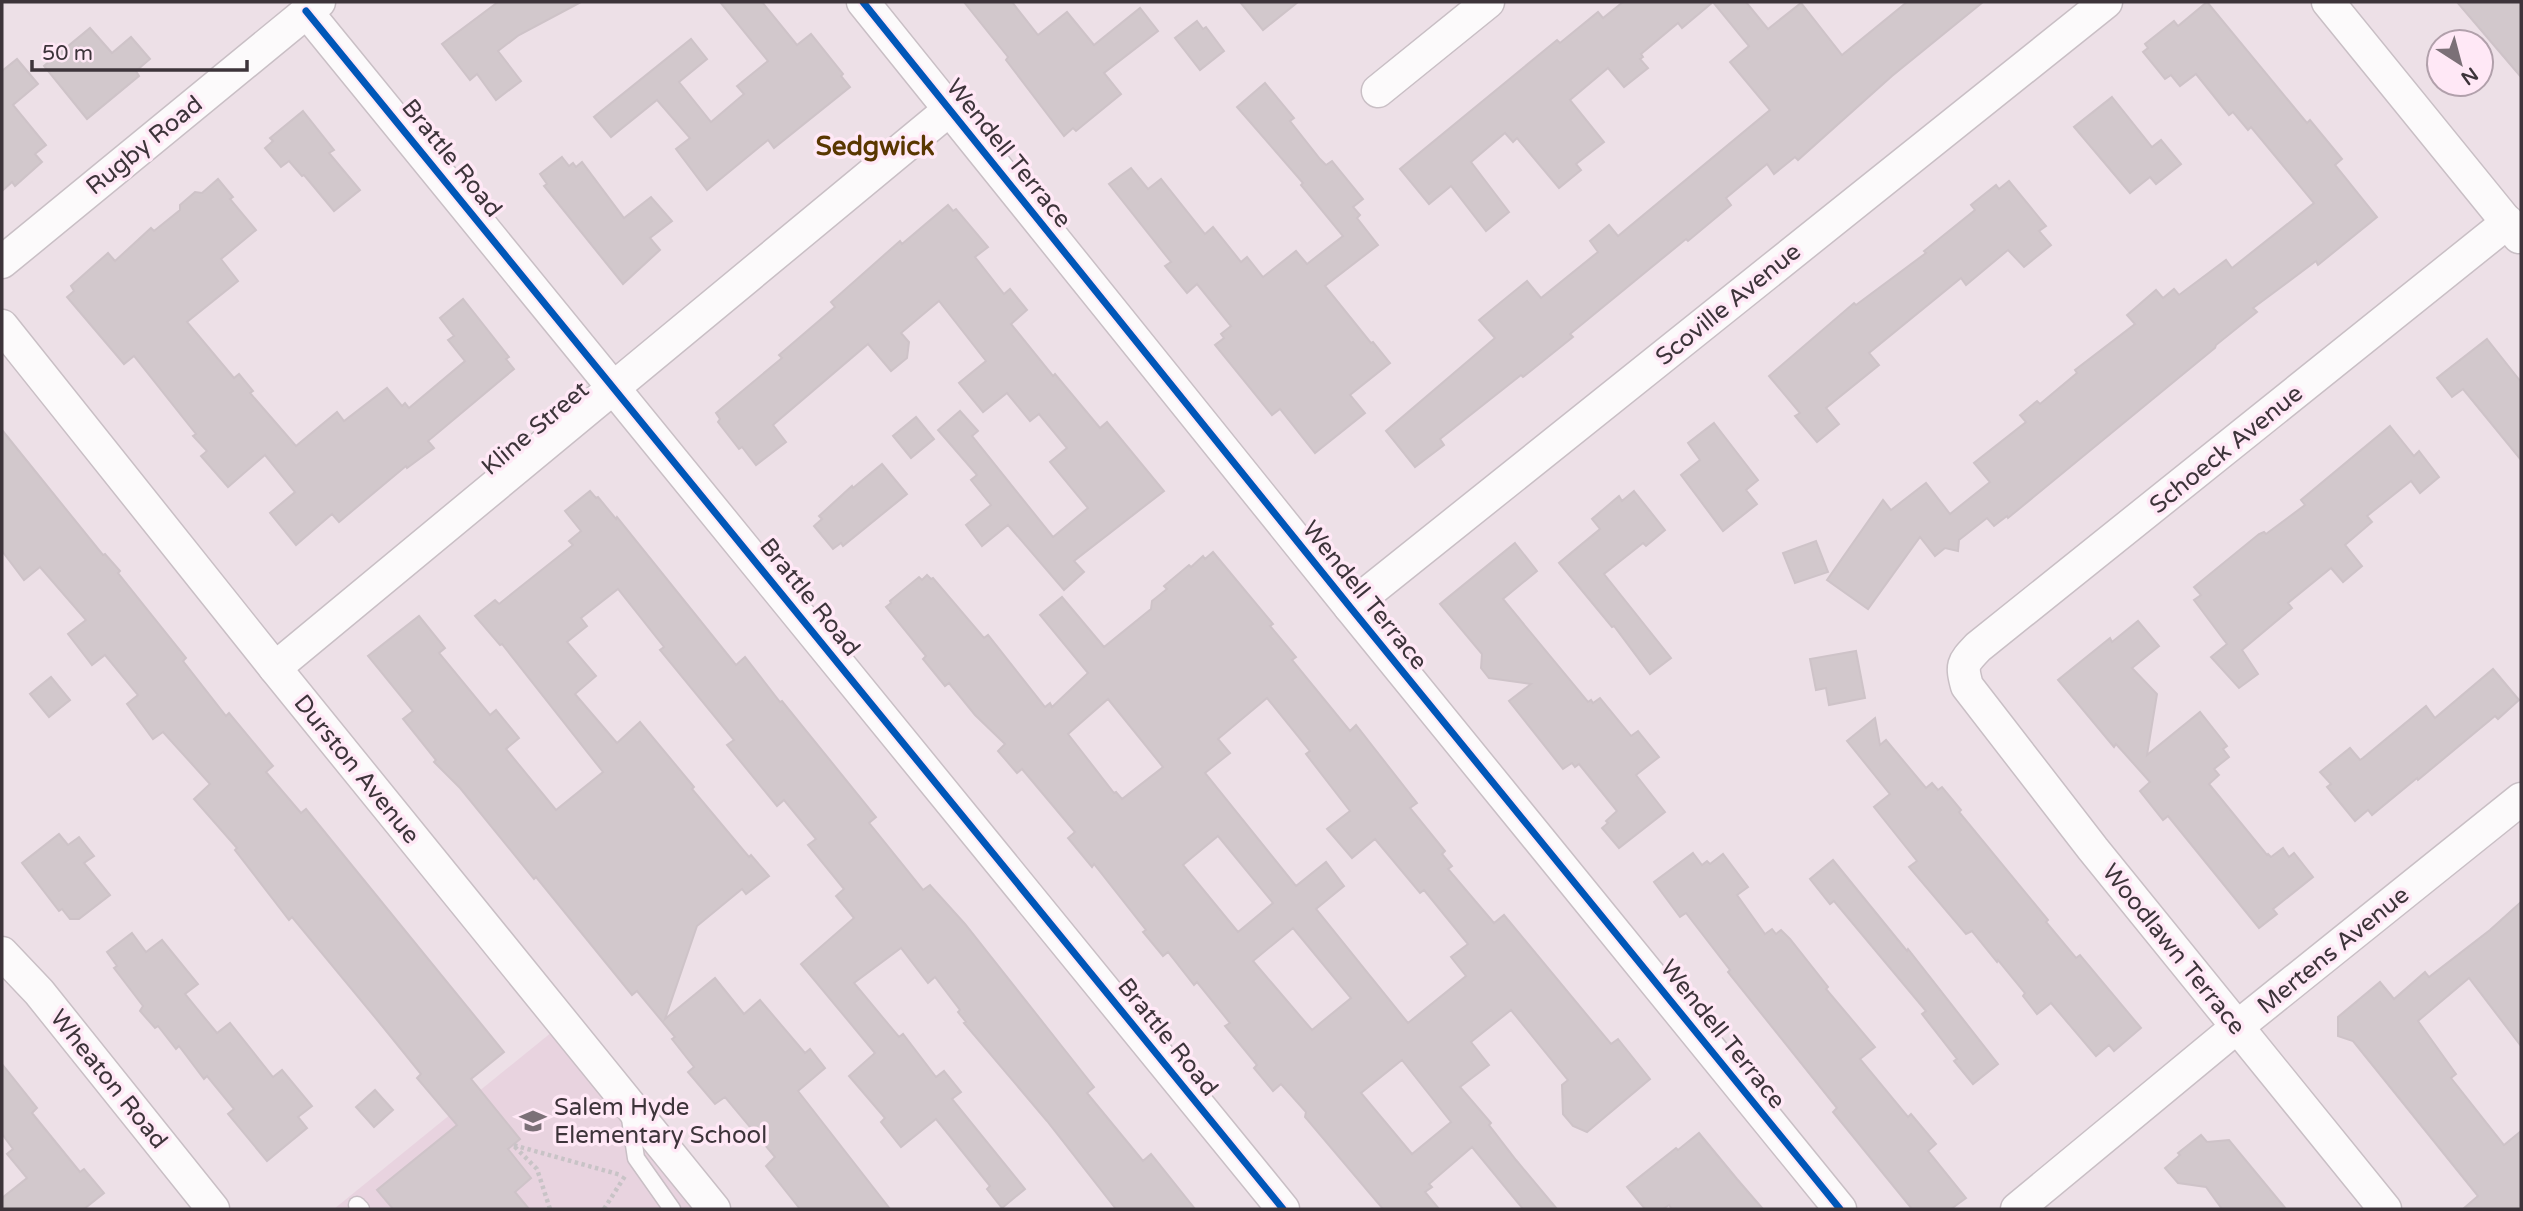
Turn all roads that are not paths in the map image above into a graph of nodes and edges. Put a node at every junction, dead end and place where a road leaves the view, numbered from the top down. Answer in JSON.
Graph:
{"nodes":[{"id":1,"x":863,"y":2,"type":"edge"},
{"id":2,"x":1488,"y":2,"type":"edge"},
{"id":3,"x":2106,"y":2,"type":"edge"},
{"id":4,"x":2328,"y":2,"type":"edge"},
{"id":5,"x":313,"y":6,"type":"edge"},
{"id":6,"x":1378,"y":91,"type":"dead end"},
{"id":7,"x":949,"y":110,"type":"junction"},
{"id":8,"x":2514,"y":231,"type":"edge"},
{"id":9,"x":2,"y":262,"type":"edge"},
{"id":10,"x":2,"y":326,"type":"edge"},
{"id":11,"x":615,"y":387,"type":"junction"},
{"id":12,"x":1350,"y":607,"type":"junction"},
{"id":13,"x":275,"y":668,"type":"junction"},
{"id":14,"x":1968,"y":686,"type":"joint"},
{"id":15,"x":2521,"y":799,"type":"edge"},
{"id":16,"x":2,"y":953,"type":"edge"},
{"id":17,"x":2237,"y":1027,"type":"junction"},
{"id":18,"x":628,"y":1103,"type":"junction"},
{"id":19,"x":213,"y":1209,"type":"edge"},
{"id":20,"x":672,"y":1209,"type":"edge"},
{"id":21,"x":714,"y":1209,"type":"edge"},
{"id":22,"x":1283,"y":1209,"type":"edge"},
{"id":23,"x":1840,"y":1209,"type":"edge"},
{"id":24,"x":2017,"y":1209,"type":"edge"},
{"id":25,"x":2385,"y":1209,"type":"edge"}],
"edges":[{"from":1,"to":7,"type":"street","name":"Wendell Terrace"},
{"from":2,"to":6,"type":"street"},
{"from":3,"to":12,"type":"street","name":"Scoville Avenue"},
{"from":4,"to":8,"type":"street"},
{"from":5,"to":9,"type":"street","name":"Rugby Road"},
{"from":5,"to":11,"type":"street","name":"Brattle Road"},
{"from":7,"to":11,"type":"street","name":"Kline Street"},
{"from":7,"to":12,"type":"street","name":"Wendell Terrace"},
{"from":8,"to":14,"type":"street","name":"Schoeck Avenue"},
{"from":10,"to":13,"type":"street","name":"Durston Avenue"},
{"from":11,"to":13,"type":"street","name":"Kline Street"},
{"from":11,"to":22,"type":"street","name":"Brattle Road"},
{"from":12,"to":23,"type":"street","name":"Wendell Terrace"},
{"from":13,"to":18,"type":"street","name":"Durston Avenue"},
{"from":14,"to":17,"type":"street","name":"Woodlawn Terrace"},
{"from":15,"to":17,"type":"street","name":"Mertens Avenue"},
{"from":16,"to":19,"type":"street","name":"Wheaton Road"},
{"from":17,"to":24,"type":"street","name":"Mertens Avenue"},
{"from":17,"to":25,"type":"street","name":"Woodlawn Terrace"},
{"from":18,"to":20,"type":"lane"},
{"from":18,"to":21,"type":"street","name":"Durston Avenue"}]}
